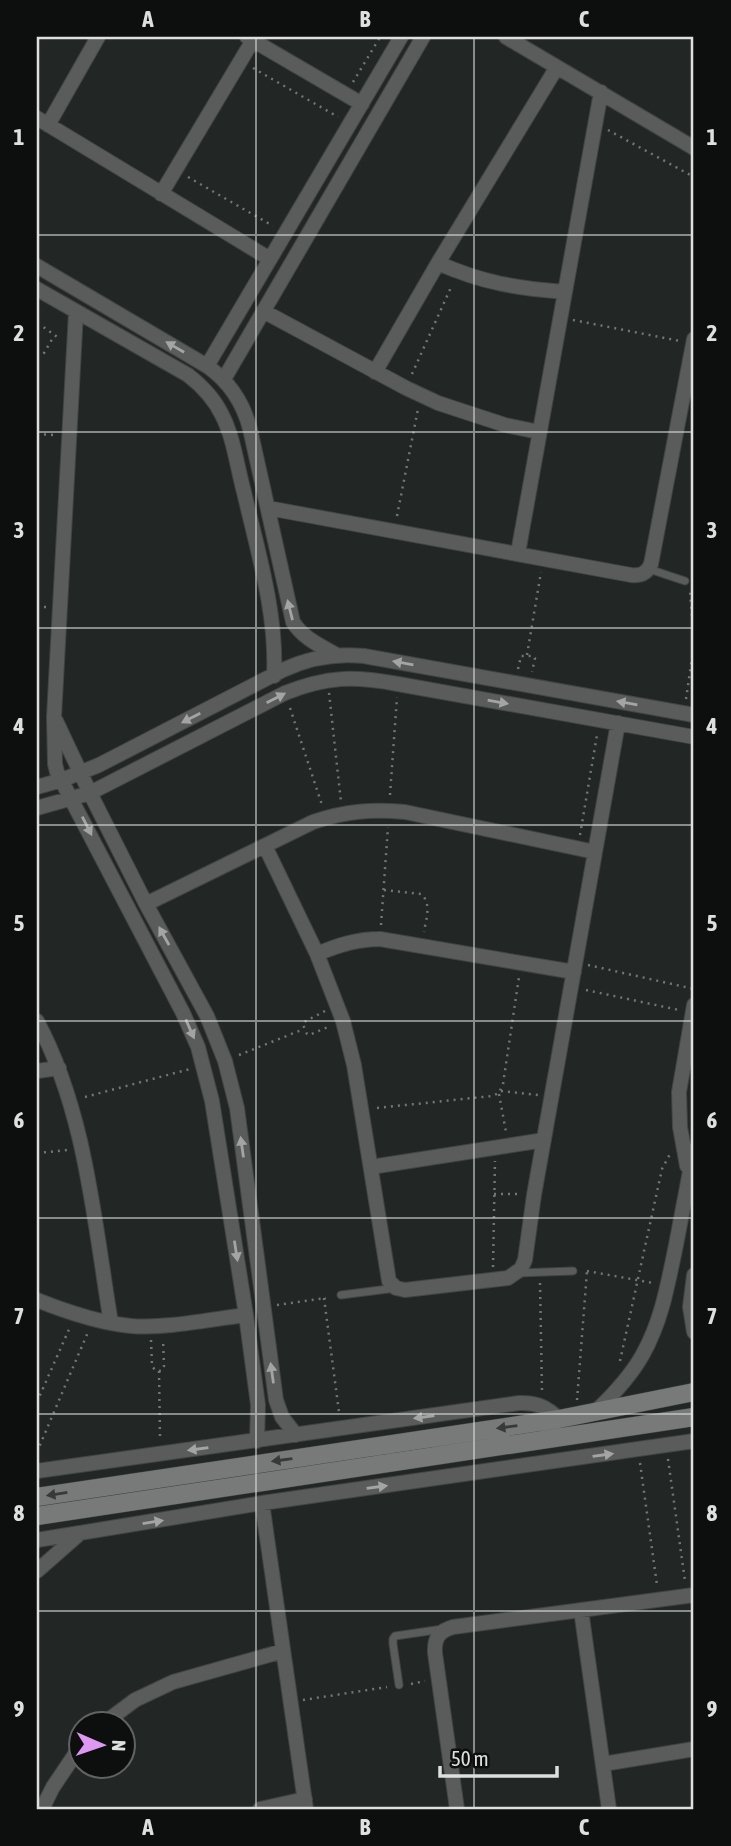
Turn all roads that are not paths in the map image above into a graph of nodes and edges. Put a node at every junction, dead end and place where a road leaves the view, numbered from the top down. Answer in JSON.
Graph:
{"nodes":[{"id":1,"x":98,"y":37,"type":"edge"},
{"id":2,"x":401,"y":37,"type":"edge"},
{"id":3,"x":423,"y":37,"type":"edge"},
{"id":4,"x":506,"y":37,"type":"edge"},
{"id":5,"x":250,"y":38,"type":"edge"},
{"id":6,"x":557,"y":67,"type":"junction"},
{"id":7,"x":601,"y":92,"type":"junction"},
{"id":8,"x":362,"y":104,"type":"junction"},
{"id":9,"x":42,"y":121,"type":"edge"},
{"id":10,"x":694,"y":148,"type":"edge"},
{"id":11,"x":161,"y":194,"type":"junction"},
{"id":12,"x":270,"y":259,"type":"junction"},
{"id":13,"x":438,"y":263,"type":"junction"},
{"id":14,"x":37,"y":266,"type":"edge"},
{"id":15,"x":37,"y":289,"type":"edge"},
{"id":16,"x":565,"y":292,"type":"junction"},
{"id":17,"x":263,"y":311,"type":"junction"},
{"id":18,"x":76,"y":312,"type":"junction"},
{"id":19,"x":694,"y":341,"type":"edge"},
{"id":20,"x":207,"y":366,"type":"junction"},
{"id":21,"x":375,"y":372,"type":"junction"},
{"id":22,"x":224,"y":379,"type":"junction"},
{"id":23,"x":539,"y":432,"type":"junction"},
{"id":24,"x":268,"y":508,"type":"junction"},
{"id":25,"x":517,"y":554,"type":"junction"},
{"id":26,"x":649,"y":569,"type":"junction"},
{"id":27,"x":685,"y":582,"type":"road end"},
{"id":28,"x":336,"y":655,"type":"junction"},
{"id":29,"x":274,"y":676,"type":"junction"},
{"id":30,"x":689,"y":714,"type":"edge"},
{"id":31,"x":54,"y":717,"type":"junction"},
{"id":32,"x":618,"y":723,"type":"junction"},
{"id":33,"x":694,"y":737,"type":"edge"},
{"id":34,"x":80,"y":773,"type":"junction"},
{"id":35,"x":62,"y":780,"type":"junction"},
{"id":36,"x":37,"y":787,"type":"edge"},
{"id":37,"x":90,"y":793,"type":"junction"},
{"id":38,"x":73,"y":799,"type":"junction"},
{"id":39,"x":37,"y":808,"type":"edge"},
{"id":40,"x":265,"y":846,"type":"junction"},
{"id":41,"x":595,"y":852,"type":"junction"},
{"id":42,"x":146,"y":904,"type":"junction"},
{"id":43,"x":317,"y":954,"type":"junction"},
{"id":44,"x":573,"y":973,"type":"junction"},
{"id":45,"x":693,"y":1009,"type":"edge"},
{"id":46,"x":37,"y":1021,"type":"edge"},
{"id":47,"x":59,"y":1068,"type":"junction"},
{"id":48,"x":37,"y":1071,"type":"edge"},
{"id":49,"x":544,"y":1140,"type":"junction"},
{"id":50,"x":689,"y":1147,"type":"edge"},
{"id":51,"x":371,"y":1167,"type":"junction"},
{"id":52,"x":573,"y":1271,"type":"road end"},
{"id":53,"x":517,"y":1273,"type":"junction"},
{"id":54,"x":694,"y":1275,"type":"edge"},
{"id":55,"x":396,"y":1288,"type":"junction"},
{"id":56,"x":341,"y":1295,"type":"road end"},
{"id":57,"x":37,"y":1300,"type":"edge"},
{"id":58,"x":246,"y":1315,"type":"junction"},
{"id":59,"x":111,"y":1323,"type":"junction"},
{"id":60,"x":694,"y":1332,"type":"edge"},
{"id":61,"x":694,"y":1392,"type":"edge"},
{"id":62,"x":595,"y":1412,"type":"junction"},
{"id":63,"x":694,"y":1417,"type":"edge"},
{"id":64,"x":567,"y":1418,"type":"junction"},
{"id":65,"x":296,"y":1435,"type":"junction"},
{"id":66,"x":257,"y":1441,"type":"junction"},
{"id":67,"x":694,"y":1441,"type":"edge"},
{"id":68,"x":37,"y":1471,"type":"edge"},
{"id":69,"x":37,"y":1497,"type":"edge"},
{"id":70,"x":262,"y":1503,"type":"junction"},
{"id":71,"x":37,"y":1516,"type":"edge"},
{"id":72,"x":79,"y":1534,"type":"junction"},
{"id":73,"x":37,"y":1540,"type":"edge"},
{"id":74,"x":37,"y":1571,"type":"edge"},
{"id":75,"x":691,"y":1596,"type":"edge"},
{"id":76,"x":580,"y":1610,"type":"junction"},
{"id":77,"x":444,"y":1629,"type":"junction"},
{"id":78,"x":284,"y":1651,"type":"junction"},
{"id":79,"x":399,"y":1685,"type":"road end"},
{"id":80,"x":122,"y":1710,"type":"edge"},
{"id":81,"x":694,"y":1749,"type":"edge"},
{"id":82,"x":603,"y":1764,"type":"junction"},
{"id":83,"x":66,"y":1768,"type":"edge"},
{"id":84,"x":305,"y":1804,"type":"edge"},
{"id":85,"x":43,"y":1809,"type":"edge"},
{"id":86,"x":260,"y":1809,"type":"edge"},
{"id":87,"x":457,"y":1809,"type":"edge"},
{"id":88,"x":610,"y":1809,"type":"edge"}],
"edges":[{"from":1,"to":9,"type":"street"},
{"from":2,"to":8,"type":"street"},
{"from":3,"to":17,"type":"street"},
{"from":4,"to":6,"type":"street"},
{"from":5,"to":8,"type":"street"},
{"from":5,"to":11,"type":"street"},
{"from":6,"to":7,"type":"street"},
{"from":6,"to":13,"type":"street"},
{"from":7,"to":10,"type":"street"},
{"from":7,"to":16,"type":"street"},
{"from":8,"to":12,"type":"street"},
{"from":9,"to":11,"type":"street"},
{"from":11,"to":12,"type":"street"},
{"from":12,"to":20,"type":"street"},
{"from":13,"to":16,"type":"street"},
{"from":13,"to":21,"type":"street"},
{"from":20,"to":14,"type":"street","one_way":true},
{"from":15,"to":18,"type":"street"},
{"from":16,"to":23,"type":"street"},
{"from":17,"to":21,"type":"street"},
{"from":17,"to":22,"type":"street"},
{"from":18,"to":29,"type":"street"},
{"from":18,"to":31,"type":"street"},
{"from":19,"to":26,"type":"street"},
{"from":20,"to":22,"type":"street"},
{"from":21,"to":23,"type":"street"},
{"from":22,"to":24,"type":"street"},
{"from":23,"to":25,"type":"street"},
{"from":24,"to":25,"type":"street"},
{"from":28,"to":24,"type":"street","one_way":true},
{"from":25,"to":26,"type":"street"},
{"from":26,"to":27,"type":"lane"},
{"from":28,"to":29,"type":"street"},
{"from":30,"to":28,"type":"street","one_way":true},
{"from":29,"to":34,"type":"street","one_way":true},
{"from":31,"to":34,"type":"street"},
{"from":31,"to":35,"type":"street"},
{"from":32,"to":33,"type":"street"},
{"from":37,"to":32,"type":"street","one_way":true},
{"from":32,"to":41,"type":"street"},
{"from":34,"to":35,"type":"street"},
{"from":34,"to":37,"type":"street"},
{"from":35,"to":36,"type":"street"},
{"from":35,"to":38,"type":"street"},
{"from":37,"to":38,"type":"street"},
{"from":37,"to":42,"type":"street"},
{"from":38,"to":39,"type":"street"},
{"from":38,"to":58,"type":"street","one_way":true},
{"from":40,"to":41,"type":"street"},
{"from":40,"to":42,"type":"street"},
{"from":40,"to":43,"type":"street"},
{"from":41,"to":44,"type":"street"},
{"from":65,"to":42,"type":"street","one_way":true},
{"from":43,"to":44,"type":"street"},
{"from":43,"to":51,"type":"street"},
{"from":44,"to":49,"type":"street"},
{"from":45,"to":50,"type":"street"},
{"from":46,"to":47,"type":"street"},
{"from":47,"to":48,"type":"street"},
{"from":47,"to":59,"type":"street"},
{"from":49,"to":51,"type":"street"},
{"from":49,"to":53,"type":"street"},
{"from":50,"to":62,"type":"street"},
{"from":51,"to":55,"type":"street"},
{"from":52,"to":53,"type":"lane"},
{"from":53,"to":55,"type":"street"},
{"from":54,"to":60,"type":"street"},
{"from":55,"to":56,"type":"lane"},
{"from":57,"to":59,"type":"street"},
{"from":58,"to":59,"type":"street"},
{"from":58,"to":66,"type":"street"},
{"from":61,"to":62,"type":"street"},
{"from":62,"to":64,"type":"street"},
{"from":63,"to":71,"type":"street"},
{"from":64,"to":65,"type":"street","one_way":true},
{"from":64,"to":69,"type":"street","one_way":true},
{"from":65,"to":66,"type":"street"},
{"from":66,"to":68,"type":"street","one_way":true},
{"from":70,"to":67,"type":"street","one_way":true},
{"from":72,"to":70,"type":"street","one_way":true},
{"from":70,"to":78,"type":"street"},
{"from":72,"to":73,"type":"street"},
{"from":72,"to":74,"type":"street"},
{"from":75,"to":76,"type":"street"},
{"from":76,"to":77,"type":"street"},
{"from":76,"to":82,"type":"street"},
{"from":77,"to":79,"type":"lane"},
{"from":77,"to":87,"type":"street"},
{"from":78,"to":80,"type":"street"},
{"from":78,"to":84,"type":"street"},
{"from":81,"to":82,"type":"street"},
{"from":82,"to":88,"type":"street"},
{"from":83,"to":85,"type":"street"},
{"from":84,"to":86,"type":"street"}]}
